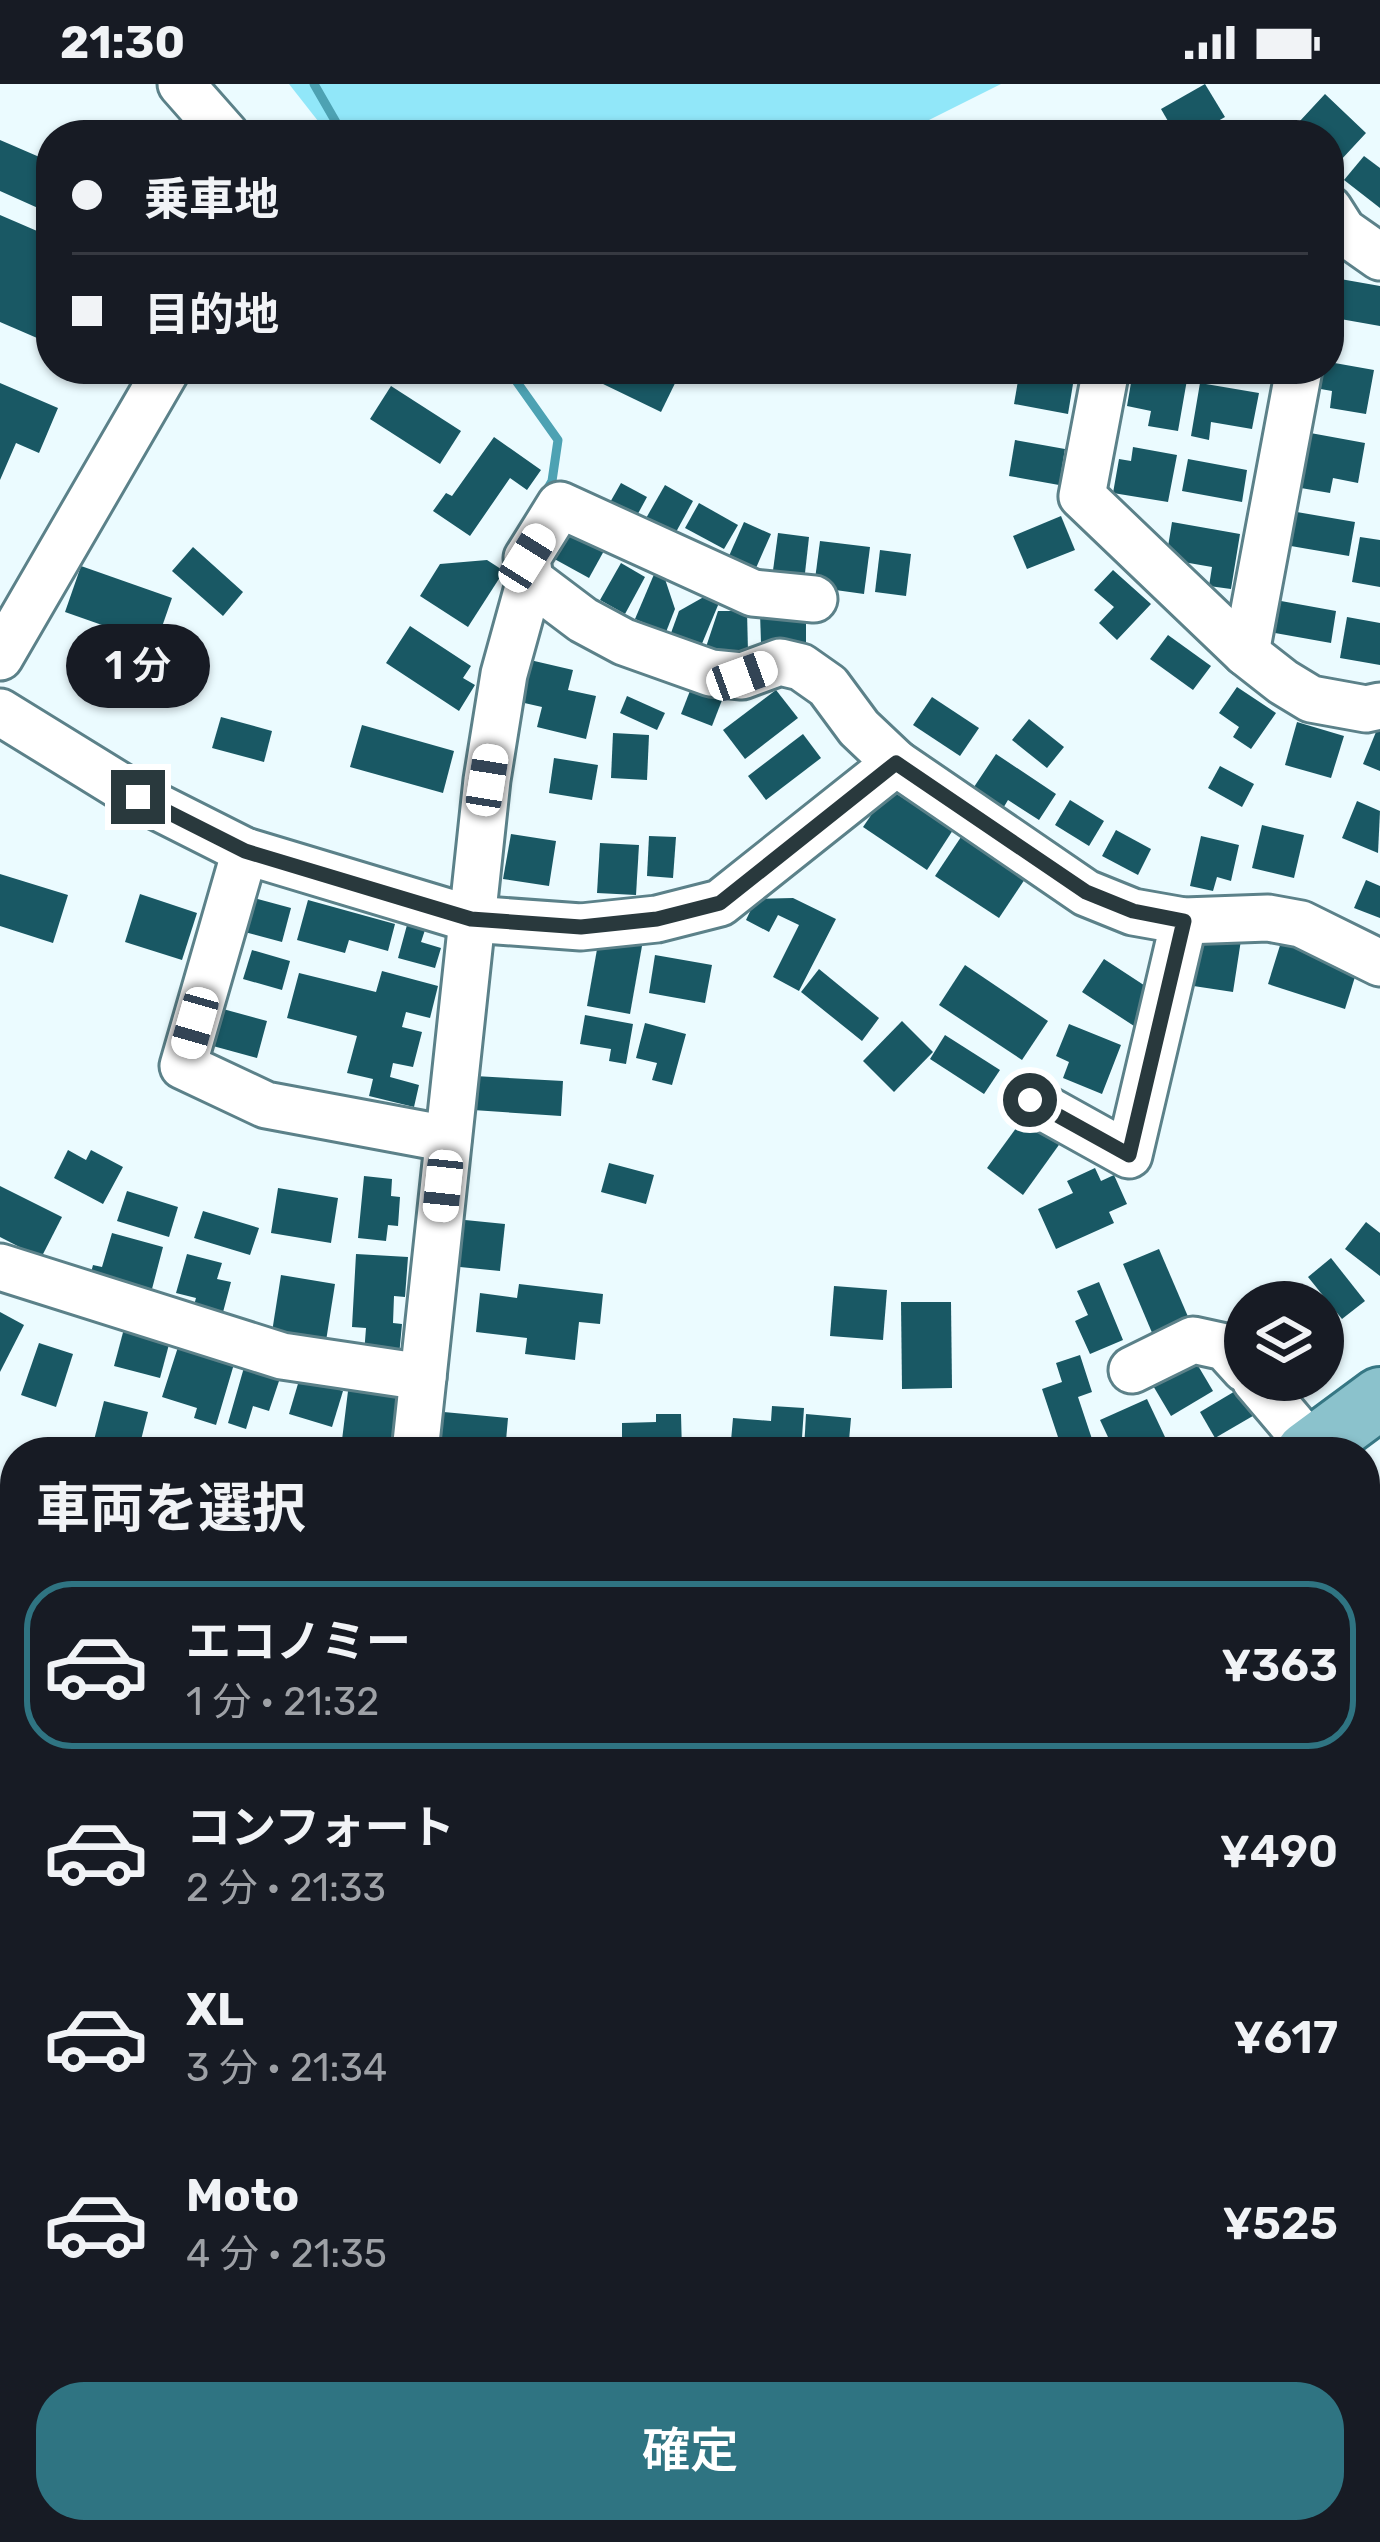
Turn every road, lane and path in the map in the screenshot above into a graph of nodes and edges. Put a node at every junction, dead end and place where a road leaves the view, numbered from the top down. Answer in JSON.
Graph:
{"nodes":[{"id":1,"x":181,"y":84,"type":"edge"},
{"id":2,"x":213,"y":120,"type":"edge"},
{"id":3,"x":1344,"y":234,"type":"edge"},
{"id":4,"x":1380,"y":257,"type":"edge"},
{"id":5,"x":158,"y":384,"type":"edge"},
{"id":6,"x":1103,"y":384,"type":"edge"},
{"id":7,"x":1296,"y":384,"type":"edge"},
{"id":8,"x":530,"y":580,"type":"junction"},
{"id":9,"x":814,"y":598,"type":"dead end"},
{"id":10,"x":1246,"y":652,"type":"junction"},
{"id":11,"x":0,"y":657,"type":"edge"},
{"id":12,"x":1380,"y":706,"type":"edge"},
{"id":13,"x":0,"y":712,"type":"edge"},
{"id":14,"x":896,"y":763,"type":"junction"},
{"id":15,"x":245,"y":851,"type":"junction"},
{"id":16,"x":471,"y":919,"type":"junction"},
{"id":17,"x":1184,"y":921,"type":"junction"},
{"id":18,"x":1380,"y":963,"type":"edge"},
{"id":19,"x":1030,"y":1100,"type":"dead end"},
{"id":20,"x":448,"y":1138,"type":"junction"},
{"id":21,"x":0,"y":1268,"type":"edge"},
{"id":22,"x":1224,"y":1347,"type":"edge"},
{"id":23,"x":1132,"y":1370,"type":"dead end"},
{"id":24,"x":423,"y":1377,"type":"junction"},
{"id":25,"x":1380,"y":1397,"type":"edge"},
{"id":26,"x":1272,"y":1401,"type":"edge"},
{"id":27,"x":417,"y":1437,"type":"edge"},
{"id":28,"x":1302,"y":1437,"type":"edge"},
{"id":29,"x":1329,"y":1437,"type":"edge"}],
"edges":[{"from":1,"to":2,"type":"street"},
{"from":3,"to":4,"type":"street"},
{"from":5,"to":11,"type":"street"},
{"from":6,"to":10,"type":"street"},
{"from":7,"to":10,"type":"street"},
{"from":8,"to":9,"type":"street"},
{"from":8,"to":14,"type":"street"},
{"from":8,"to":16,"type":"street"},
{"from":10,"to":12,"type":"street"},
{"from":13,"to":15,"type":"street"},
{"from":14,"to":16,"type":"street"},
{"from":14,"to":17,"type":"street"},
{"from":15,"to":16,"type":"street"},
{"from":15,"to":20,"type":"street"},
{"from":16,"to":20,"type":"street"},
{"from":17,"to":18,"type":"street"},
{"from":17,"to":19,"type":"street"},
{"from":20,"to":24,"type":"street"},
{"from":21,"to":24,"type":"street"},
{"from":22,"to":23,"type":"street"},
{"from":24,"to":27,"type":"street"},
{"from":25,"to":29,"type":"main road"},
{"from":26,"to":28,"type":"street"}]}
